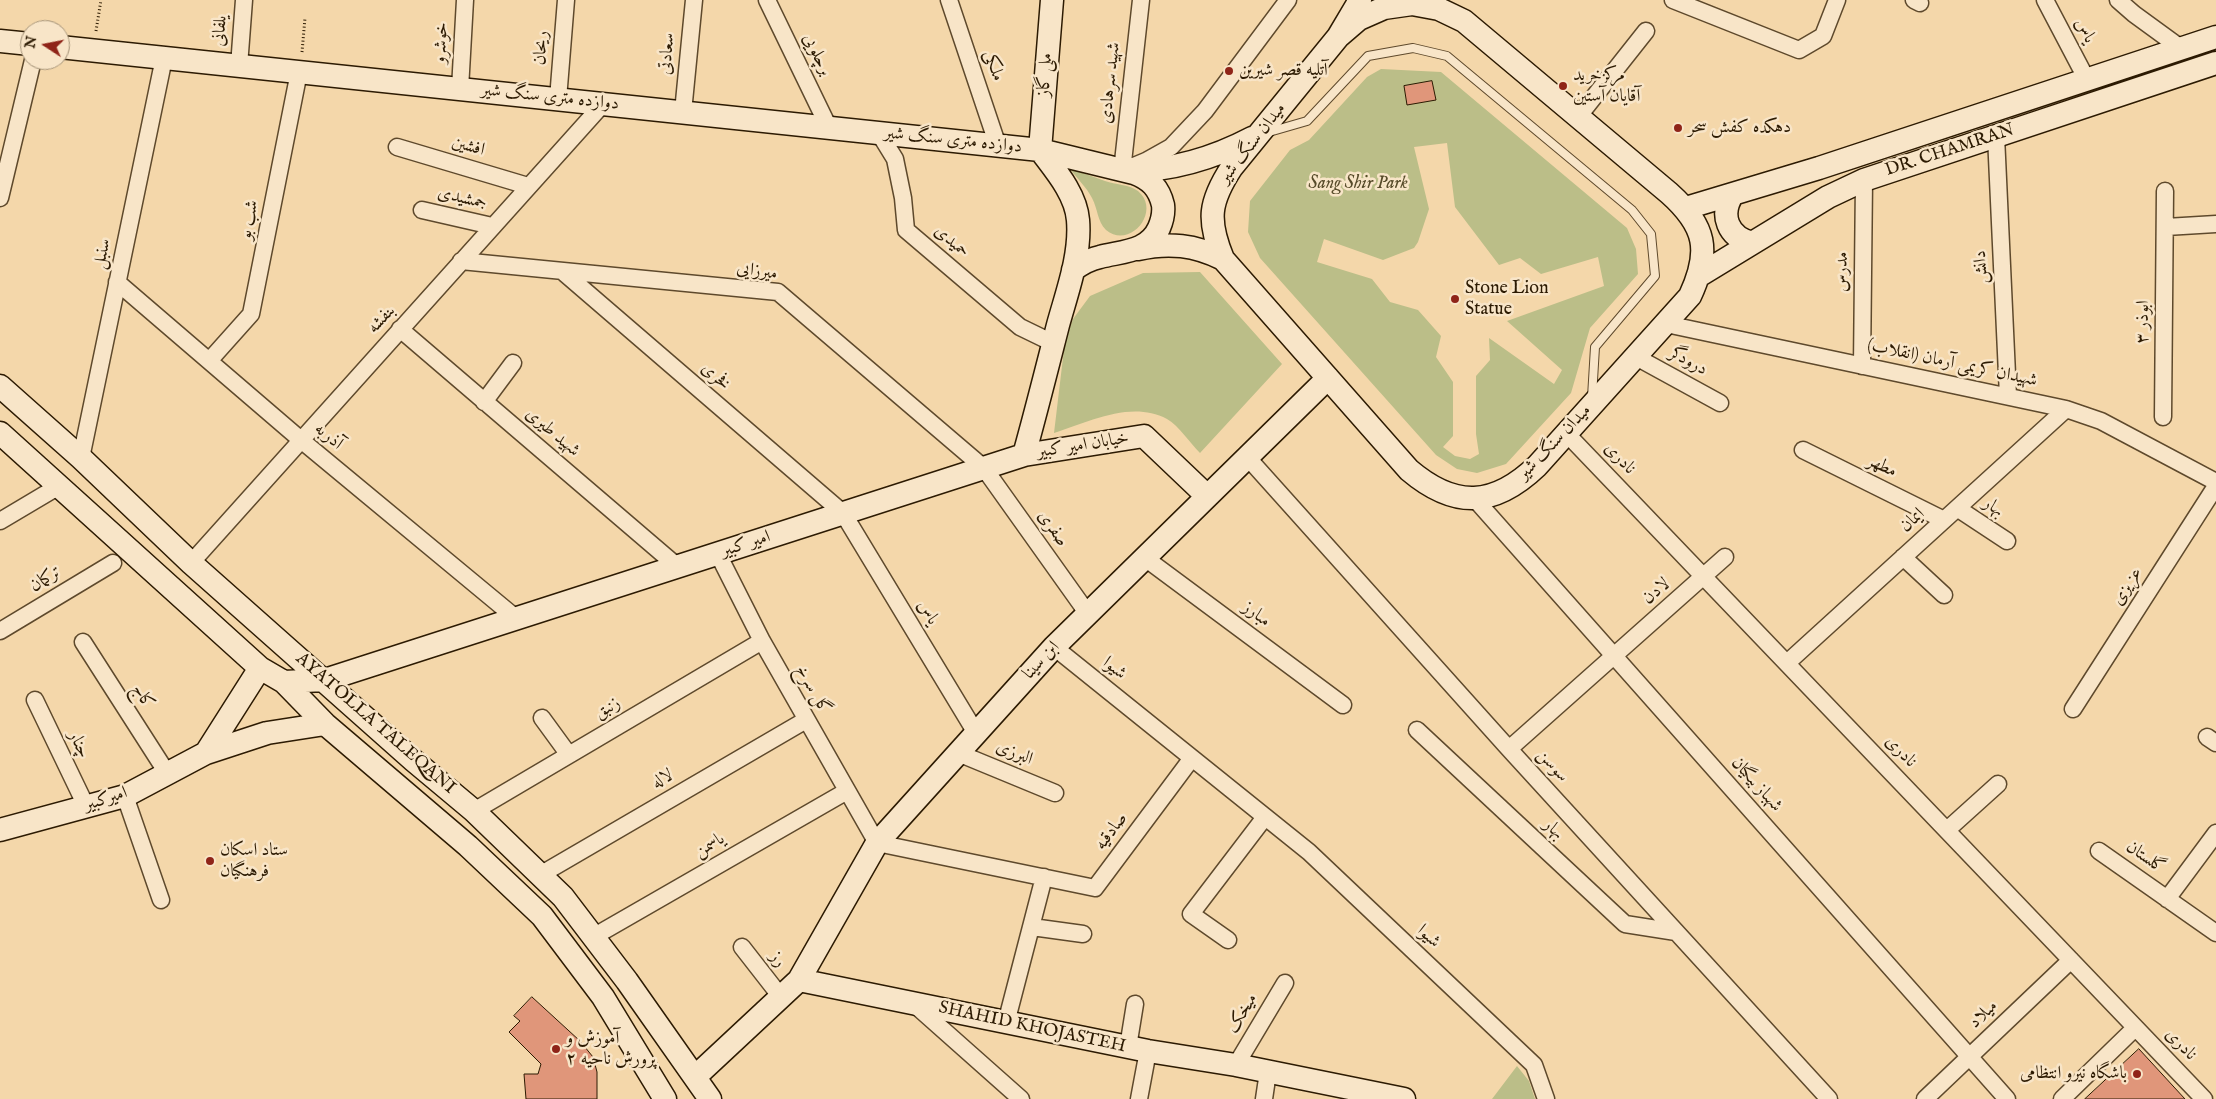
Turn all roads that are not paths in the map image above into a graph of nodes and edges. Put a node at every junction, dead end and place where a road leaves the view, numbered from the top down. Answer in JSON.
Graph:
{"nodes":[{"id":1,"x":244,"y":0,"type":"edge"},
{"id":2,"x":465,"y":0,"type":"edge"},
{"id":3,"x":566,"y":0,"type":"edge"},
{"id":4,"x":694,"y":0,"type":"edge"},
{"id":5,"x":767,"y":0,"type":"edge"},
{"id":6,"x":950,"y":0,"type":"edge"},
{"id":7,"x":1052,"y":0,"type":"edge"},
{"id":8,"x":1141,"y":0,"type":"edge"},
{"id":9,"x":1288,"y":0,"type":"edge"},
{"id":10,"x":1360,"y":0,"type":"edge"},
{"id":11,"x":1673,"y":0,"type":"edge"},
{"id":12,"x":1837,"y":0,"type":"edge"},
{"id":13,"x":2045,"y":0,"type":"edge"},
{"id":14,"x":2118,"y":0,"type":"edge"},
{"id":15,"x":1438,"y":4,"type":"edge"},
{"id":16,"x":1646,"y":31,"type":"dead end"},
{"id":17,"x":1338,"y":37,"type":"junction"},
{"id":18,"x":2216,"y":37,"type":"edge"},
{"id":19,"x":0,"y":41,"type":"edge"},
{"id":20,"x":20,"y":43,"type":"edge"},
{"id":21,"x":70,"y":48,"type":"edge"},
{"id":22,"x":2182,"y":49,"type":"junction"},
{"id":23,"x":164,"y":58,"type":"junction"},
{"id":24,"x":2216,"y":63,"type":"edge"},
{"id":25,"x":239,"y":66,"type":"junction"},
{"id":26,"x":31,"y":70,"type":"edge"},
{"id":27,"x":299,"y":72,"type":"junction"},
{"id":28,"x":2087,"y":80,"type":"junction"},
{"id":29,"x":460,"y":89,"type":"junction"},
{"id":30,"x":558,"y":99,"type":"junction"},
{"id":31,"x":603,"y":104,"type":"junction"},
{"id":32,"x":683,"y":112,"type":"junction"},
{"id":33,"x":1578,"y":118,"type":"junction"},
{"id":34,"x":829,"y":128,"type":"junction"},
{"id":35,"x":879,"y":133,"type":"junction"},
{"id":36,"x":1259,"y":134,"type":"junction"},
{"id":37,"x":1996,"y":136,"type":"junction"},
{"id":38,"x":998,"y":146,"type":"junction"},
{"id":39,"x":397,"y":147,"type":"dead end"},
{"id":40,"x":1040,"y":150,"type":"junction"},
{"id":41,"x":1122,"y":171,"type":"junction"},
{"id":42,"x":1864,"y":180,"type":"junction"},
{"id":43,"x":528,"y":186,"type":"junction"},
{"id":44,"x":2165,"y":191,"type":"dead end"},
{"id":45,"x":1733,"y":194,"type":"junction"},
{"id":46,"x":0,"y":198,"type":"edge"},
{"id":47,"x":1686,"y":208,"type":"junction"},
{"id":48,"x":422,"y":210,"type":"dead end"},
{"id":49,"x":2216,"y":224,"type":"edge"},
{"id":50,"x":492,"y":226,"type":"junction"},
{"id":51,"x":2166,"y":227,"type":"junction"},
{"id":52,"x":1752,"y":243,"type":"junction"},
{"id":53,"x":1137,"y":249,"type":"junction"},
{"id":54,"x":1223,"y":259,"type":"junction"},
{"id":55,"x":461,"y":262,"type":"junction"},
{"id":56,"x":1073,"y":270,"type":"junction"},
{"id":57,"x":562,"y":271,"type":"junction"},
{"id":58,"x":1700,"y":275,"type":"junction"},
{"id":59,"x":117,"y":282,"type":"junction"},
{"id":60,"x":1666,"y":324,"type":"junction"},
{"id":61,"x":400,"y":329,"type":"junction"},
{"id":62,"x":1054,"y":343,"type":"junction"},
{"id":63,"x":1636,"y":357,"type":"junction"},
{"id":64,"x":209,"y":361,"type":"junction"},
{"id":65,"x":513,"y":363,"type":"dead end"},
{"id":66,"x":1862,"y":366,"type":"junction"},
{"id":67,"x":1328,"y":378,"type":"junction"},
{"id":68,"x":0,"y":386,"type":"edge"},
{"id":69,"x":2008,"y":396,"type":"junction"},
{"id":70,"x":484,"y":402,"type":"junction"},
{"id":71,"x":1720,"y":403,"type":"dead end"},
{"id":72,"x":1591,"y":406,"type":"junction"},
{"id":73,"x":2066,"y":409,"type":"junction"},
{"id":74,"x":2163,"y":417,"type":"dead end"},
{"id":75,"x":0,"y":433,"type":"edge"},
{"id":76,"x":1566,"y":433,"type":"junction"},
{"id":77,"x":301,"y":440,"type":"junction"},
{"id":78,"x":1803,"y":450,"type":"dead end"},
{"id":79,"x":1024,"y":455,"type":"junction"},
{"id":80,"x":81,"y":458,"type":"junction"},
{"id":81,"x":1248,"y":458,"type":"junction"},
{"id":82,"x":984,"y":468,"type":"junction"},
{"id":83,"x":2216,"y":482,"type":"edge"},
{"id":84,"x":59,"y":486,"type":"junction"},
{"id":85,"x":2216,"y":486,"type":"edge"},
{"id":86,"x":1208,"y":496,"type":"junction"},
{"id":87,"x":1474,"y":498,"type":"junction"},
{"id":88,"x":1957,"y":508,"type":"junction"},
{"id":89,"x":843,"y":514,"type":"junction"},
{"id":90,"x":142,"y":516,"type":"junction"},
{"id":91,"x":1944,"y":520,"type":"junction"},
{"id":92,"x":0,"y":521,"type":"edge"},
{"id":93,"x":2006,"y":541,"type":"dead end"},
{"id":94,"x":122,"y":542,"type":"junction"},
{"id":95,"x":718,"y":554,"type":"junction"},
{"id":96,"x":1725,"y":557,"type":"dead end"},
{"id":97,"x":1903,"y":557,"type":"junction"},
{"id":98,"x":1145,"y":558,"type":"junction"},
{"id":99,"x":113,"y":563,"type":"dead end"},
{"id":100,"x":191,"y":563,"type":"junction"},
{"id":101,"x":678,"y":566,"type":"junction"},
{"id":102,"x":1705,"y":578,"type":"junction"},
{"id":103,"x":1944,"y":595,"type":"dead end"},
{"id":104,"x":1088,"y":614,"type":"junction"},
{"id":105,"x":517,"y":618,"type":"junction"},
{"id":106,"x":0,"y":631,"type":"edge"},
{"id":107,"x":762,"y":641,"type":"junction"},
{"id":108,"x":83,"y":642,"type":"dead end"},
{"id":109,"x":1054,"y":647,"type":"junction"},
{"id":110,"x":1615,"y":656,"type":"junction"},
{"id":111,"x":1787,"y":663,"type":"junction"},
{"id":112,"x":260,"y":668,"type":"junction"},
{"id":113,"x":325,"y":680,"type":"junction"},
{"id":114,"x":284,"y":682,"type":"junction"},
{"id":115,"x":35,"y":700,"type":"dead end"},
{"id":116,"x":1344,"y":705,"type":"dead end"},
{"id":117,"x":2074,"y":709,"type":"dead end"},
{"id":118,"x":542,"y":718,"type":"dead end"},
{"id":119,"x":806,"y":720,"type":"junction"},
{"id":120,"x":325,"y":724,"type":"junction"},
{"id":121,"x":1417,"y":730,"type":"dead end"},
{"id":122,"x":976,"y":733,"type":"junction"},
{"id":123,"x":1509,"y":749,"type":"junction"},
{"id":124,"x":206,"y":753,"type":"junction"},
{"id":125,"x":958,"y":753,"type":"junction"},
{"id":126,"x":569,"y":755,"type":"junction"},
{"id":127,"x":1192,"y":758,"type":"junction"},
{"id":128,"x":413,"y":760,"type":"junction"},
{"id":129,"x":167,"y":774,"type":"junction"},
{"id":130,"x":393,"y":783,"type":"junction"},
{"id":131,"x":1998,"y":784,"type":"dead end"},
{"id":132,"x":847,"y":791,"type":"junction"},
{"id":133,"x":1055,"y":792,"type":"dead end"},
{"id":134,"x":125,"y":796,"type":"junction"},
{"id":135,"x":86,"y":806,"type":"junction"},
{"id":136,"x":474,"y":811,"type":"junction"},
{"id":137,"x":1265,"y":817,"type":"junction"},
{"id":138,"x":0,"y":830,"type":"edge"},
{"id":139,"x":1947,"y":830,"type":"junction"},
{"id":140,"x":2216,"y":833,"type":"edge"},
{"id":141,"x":877,"y":843,"type":"junction"},
{"id":142,"x":2100,"y":851,"type":"dead end"},
{"id":143,"x":540,"y":875,"type":"junction"},
{"id":144,"x":1044,"y":877,"type":"junction"},
{"id":145,"x":2167,"y":898,"type":"junction"},
{"id":146,"x":161,"y":900,"type":"dead end"},
{"id":147,"x":1032,"y":927,"type":"junction"},
{"id":148,"x":1676,"y":932,"type":"junction"},
{"id":149,"x":2216,"y":933,"type":"edge"},
{"id":150,"x":1083,"y":934,"type":"dead end"},
{"id":151,"x":593,"y":937,"type":"junction"},
{"id":152,"x":1228,"y":940,"type":"dead end"},
{"id":153,"x":742,"y":947,"type":"dead end"},
{"id":154,"x":2071,"y":960,"type":"junction"},
{"id":155,"x":799,"y":980,"type":"junction"},
{"id":156,"x":1285,"y":983,"type":"dead end"},
{"id":157,"x":781,"y":997,"type":"junction"},
{"id":158,"x":913,"y":1003,"type":"junction"},
{"id":159,"x":1135,"y":1004,"type":"dead end"},
{"id":160,"x":1006,"y":1022,"type":"junction"},
{"id":161,"x":2136,"y":1028,"type":"junction"},
{"id":162,"x":1138,"y":1049,"type":"junction"},
{"id":163,"x":1970,"y":1057,"type":"junction"},
{"id":164,"x":1236,"y":1065,"type":"junction"},
{"id":165,"x":1268,"y":1072,"type":"junction"},
{"id":166,"x":696,"y":1077,"type":"junction"},
{"id":167,"x":665,"y":1099,"type":"edge"},
{"id":168,"x":710,"y":1099,"type":"edge"},
{"id":169,"x":1021,"y":1099,"type":"edge"},
{"id":170,"x":1139,"y":1099,"type":"edge"},
{"id":171,"x":1264,"y":1099,"type":"edge"},
{"id":172,"x":1404,"y":1099,"type":"edge"},
{"id":173,"x":1546,"y":1099,"type":"edge"},
{"id":174,"x":1829,"y":1099,"type":"edge"},
{"id":175,"x":1926,"y":1099,"type":"edge"},
{"id":176,"x":2007,"y":1099,"type":"edge"},
{"id":177,"x":2062,"y":1099,"type":"edge"},
{"id":178,"x":2204,"y":1099,"type":"edge"}],
"edges":[{"from":1,"to":25,"type":"street","name":"یلفانی"},
{"from":2,"to":29,"type":"street","name":"خوشرو"},
{"from":3,"to":30,"type":"street","name":"ریحان"},
{"from":4,"to":32,"type":"street","name":"سعادتی"},
{"from":5,"to":34,"type":"street","name":"برچلویی"},
{"from":6,"to":38,"type":"street","name":"ملکی"},
{"from":7,"to":40,"type":"main road","name":"ملی گاز"},
{"from":8,"to":41,"type":"street","name":"شهید سرهادی"},
{"from":9,"to":41,"type":"street"},
{"from":10,"to":17,"type":"main road"},
{"from":11,"to":12,"type":"street"},
{"from":13,"to":28,"type":"street","name":"یاس"},
{"from":14,"to":22,"type":"street"},
{"from":15,"to":17,"type":"main road","name":"میدان سنگ شیر"},
{"from":15,"to":33,"type":"main road","name":"میدان سنگ شیر"},
{"from":16,"to":33,"type":"street"},
{"from":17,"to":36,"type":"main road","name":"میدان سنگ شیر"},
{"from":18,"to":22,"type":"main road","name":"DR. CHAMRAN"},
{"from":19,"to":20,"type":"main road"},
{"from":21,"to":23,"type":"main road","name":"دوازده متری سنگ شیر"},
{"from":22,"to":28,"type":"main road","name":"DR. CHAMRAN"},
{"from":23,"to":25,"type":"main road","name":"دوازده متری سنگ شیر"},
{"from":23,"to":59,"type":"street","name":"سنبل"},
{"from":24,"to":37,"type":"main road","name":"DR. CHAMRAN"},
{"from":25,"to":27,"type":"main road","name":"دوازده متری سنگ شیر"},
{"from":26,"to":46,"type":"street"},
{"from":27,"to":29,"type":"main road","name":"دوازده متری سنگ شیر"},
{"from":27,"to":64,"type":"street","name":"شب بو"},
{"from":28,"to":45,"type":"main road","name":"DR. CHAMRAN"},
{"from":29,"to":30,"type":"main road","name":"دوازده متری سنگ شیر"},
{"from":30,"to":31,"type":"main road","name":"دوازده متری سنگ شیر"},
{"from":31,"to":32,"type":"main road","name":"دوازده متری سنگ شیر"},
{"from":31,"to":43,"type":"street","name":"بنفشه"},
{"from":32,"to":34,"type":"main road","name":"دوازده متری سنگ شیر"},
{"from":33,"to":47,"type":"main road","name":"میدان سنگ شیر"},
{"from":34,"to":35,"type":"main road","name":"دوازده متری سنگ شیر"},
{"from":35,"to":38,"type":"main road","name":"دوازده متری سنگ شیر"},
{"from":35,"to":62,"type":"street","name":"حمیدی"},
{"from":36,"to":41,"type":"main road"},
{"from":36,"to":54,"type":"main road","name":"میدان سنگ شیر"},
{"from":36,"to":72,"type":"lane"},
{"from":37,"to":42,"type":"main road","name":"DR. CHAMRAN"},
{"from":37,"to":69,"type":"street","name":"دانش"},
{"from":38,"to":40,"type":"main road","name":"دوازده متری سنگ شیر"},
{"from":39,"to":43,"type":"street","name":"افشین"},
{"from":40,"to":41,"type":"main road","name":"دوازده متری سنگ شیر"},
{"from":40,"to":56,"type":"main road"},
{"from":41,"to":53,"type":"main road","name":"دوازده متری سنگ شیر"},
{"from":42,"to":52,"type":"main road","name":"DR. CHAMRAN"},
{"from":42,"to":66,"type":"street","name":"مدرس"},
{"from":43,"to":50,"type":"street","name":"بنفشه"},
{"from":44,"to":51,"type":"street","name":"ابوذر ۳"},
{"from":45,"to":47,"type":"main road","name":"DR. CHAMRAN"},
{"from":45,"to":52,"type":"main road"},
{"from":47,"to":58,"type":"main road","name":"میدان سنگ شیر"},
{"from":48,"to":50,"type":"street","name":"جمشیدی"},
{"from":49,"to":51,"type":"street"},
{"from":50,"to":55,"type":"street","name":"بنفشه"},
{"from":51,"to":74,"type":"street","name":"ابوذر ۳"},
{"from":52,"to":58,"type":"main road","name":"DR. CHAMRAN"},
{"from":53,"to":54,"type":"main road"},
{"from":53,"to":56,"type":"main road"},
{"from":54,"to":67,"type":"main road","name":"میدان سنگ شیر"},
{"from":55,"to":57,"type":"street","name":"میرزایی"},
{"from":55,"to":61,"type":"street","name":"بنفشه"},
{"from":56,"to":62,"type":"main road"},
{"from":57,"to":82,"type":"street","name":"میرزایی"},
{"from":57,"to":89,"type":"street","name":"فخری"},
{"from":58,"to":60,"type":"main road","name":"میدان سنگ شیر"},
{"from":59,"to":64,"type":"street","name":"آذربه"},
{"from":59,"to":80,"type":"street","name":"سنبل"},
{"from":60,"to":63,"type":"main road","name":"میدان سنگ شیر"},
{"from":60,"to":66,"type":"street","name":"شهیدان کریمی آرمان (انقلاب)"},
{"from":61,"to":70,"type":"street","name":"شهید طیری"},
{"from":61,"to":77,"type":"street","name":"بنفشه"},
{"from":62,"to":79,"type":"main road"},
{"from":63,"to":71,"type":"street","name":"درودگر"},
{"from":63,"to":72,"type":"main road","name":"میدان سنگ شیر"},
{"from":64,"to":77,"type":"street","name":"آذربه"},
{"from":65,"to":70,"type":"street"},
{"from":66,"to":69,"type":"street","name":"شهیدان کریمی آرمان (انقلاب)"},
{"from":67,"to":81,"type":"main road","name":"ابن سینا"},
{"from":67,"to":87,"type":"main road","name":"میدان سنگ شیر"},
{"from":68,"to":80,"type":"main road","name":"AYATOLLA TALEQANI"},
{"from":69,"to":73,"type":"street","name":"شهیدان کریمی آرمان (انقلاب)"},
{"from":70,"to":101,"type":"street","name":"شهید طیری"},
{"from":72,"to":76,"type":"main road","name":"میدان سنگ شیر"},
{"from":73,"to":83,"type":"street","name":"شهیدان کریمی آرمان (انقلاب)"},
{"from":73,"to":88,"type":"street","name":"ایمان"},
{"from":75,"to":84,"type":"main road","name":"AYATOLLA TALEQANI"},
{"from":76,"to":87,"type":"main road","name":"میدان سنگ شیر"},
{"from":76,"to":102,"type":"street","name":"نادری"},
{"from":77,"to":100,"type":"street","name":"بنفشه"},
{"from":77,"to":105,"type":"street","name":"آذربه"},
{"from":78,"to":91,"type":"street","name":"مطهر"},
{"from":79,"to":82,"type":"main road","name":"امیر کبیر"},
{"from":79,"to":86,"type":"main road","name":"خیابان امیر کبیر"},
{"from":80,"to":90,"type":"main road","name":"AYATOLLA TALEQANI"},
{"from":81,"to":86,"type":"main road","name":"ابن سینا"},
{"from":81,"to":123,"type":"street","name":"سوسن"},
{"from":82,"to":89,"type":"main road","name":"امیر کبیر"},
{"from":82,"to":104,"type":"street","name":"صفری"},
{"from":84,"to":92,"type":"street"},
{"from":84,"to":94,"type":"main road","name":"AYATOLLA TALEQANI"},
{"from":85,"to":117,"type":"street","name":"عزیزی"},
{"from":86,"to":98,"type":"main road","name":"ابن سینا"},
{"from":87,"to":110,"type":"street","name":"شهباز بیگیان"},
{"from":88,"to":91,"type":"street","name":"ایمان"},
{"from":88,"to":93,"type":"street","name":"بهار"},
{"from":89,"to":95,"type":"main road","name":"امیر کبیر"},
{"from":89,"to":122,"type":"street","name":"یاس"},
{"from":90,"to":94,"type":"main road"},
{"from":90,"to":100,"type":"main road","name":"AYATOLLA TALEQANI"},
{"from":91,"to":97,"type":"street","name":"ایمان"},
{"from":94,"to":112,"type":"main road","name":"AYATOLLA TALEQANI"},
{"from":95,"to":101,"type":"main road","name":"امیر کبیر"},
{"from":95,"to":107,"type":"street","name":"گل سرخ"},
{"from":96,"to":102,"type":"street","name":"لادن"},
{"from":97,"to":103,"type":"street"},
{"from":97,"to":111,"type":"street","name":"ایمان"},
{"from":98,"to":104,"type":"main road","name":"ابن سینا"},
{"from":98,"to":116,"type":"street","name":"مبارز"},
{"from":99,"to":106,"type":"street","name":"ترکمان"},
{"from":100,"to":113,"type":"main road","name":"AYATOLLA TALEQANI"},
{"from":101,"to":105,"type":"main road","name":"امیر کبیر"},
{"from":102,"to":110,"type":"street","name":"لادن"},
{"from":102,"to":111,"type":"street","name":"نادری"},
{"from":104,"to":109,"type":"main road","name":"ابن سینا"},
{"from":105,"to":113,"type":"main road","name":"امیر کبیر"},
{"from":107,"to":119,"type":"street","name":"گل سرخ"},
{"from":107,"to":126,"type":"street","name":"زنبق"},
{"from":108,"to":129,"type":"street","name":"کاج"},
{"from":109,"to":122,"type":"main road","name":"ابن سینا"},
{"from":109,"to":127,"type":"street","name":"شیوا"},
{"from":110,"to":123,"type":"street","name":"لادن"},
{"from":110,"to":163,"type":"street","name":"شهباز بیگیان"},
{"from":111,"to":139,"type":"street","name":"نادری"},
{"from":112,"to":114,"type":"main road","name":"AYATOLLA TALEQANI"},
{"from":112,"to":124,"type":"main road"},
{"from":113,"to":114,"type":"main road","name":"امیر کبیر"},
{"from":113,"to":128,"type":"main road","name":"AYATOLLA TALEQANI"},
{"from":114,"to":120,"type":"main road","name":"AYATOLLA TALEQANI"},
{"from":115,"to":135,"type":"street","name":"چنار"},
{"from":118,"to":126,"type":"street"},
{"from":119,"to":132,"type":"street","name":"گل سرخ"},
{"from":119,"to":143,"type":"street","name":"لاله"},
{"from":120,"to":124,"type":"main road","name":"امیرکبیر"},
{"from":120,"to":130,"type":"main road","name":"AYATOLLA TALEQANI"},
{"from":121,"to":148,"type":"street","name":"بهار"},
{"from":122,"to":125,"type":"main road","name":"ابن سینا"},
{"from":123,"to":148,"type":"street","name":"سوسن"},
{"from":124,"to":129,"type":"main road","name":"امیرکبیر"},
{"from":125,"to":133,"type":"street","name":"البرزی"},
{"from":125,"to":141,"type":"main road","name":"ابن سینا"},
{"from":126,"to":136,"type":"street","name":"زنبق"},
{"from":127,"to":137,"type":"street","name":"شیوا"},
{"from":127,"to":144,"type":"street","name":"صادقیه"},
{"from":128,"to":130,"type":"main road"},
{"from":128,"to":136,"type":"main road","name":"AYATOLLA TALEQANI"},
{"from":129,"to":134,"type":"main road","name":"امیرکبیر"},
{"from":130,"to":167,"type":"main road","name":"AYATOLLA TALEQANI"},
{"from":131,"to":139,"type":"street"},
{"from":132,"to":141,"type":"street","name":"گل سرخ"},
{"from":132,"to":151,"type":"street","name":"یاسمن"},
{"from":134,"to":135,"type":"main road","name":"امیرکبیر"},
{"from":134,"to":146,"type":"street"},
{"from":135,"to":138,"type":"main road","name":"امیرکبیر"},
{"from":136,"to":143,"type":"main road","name":"AYATOLLA TALEQANI"},
{"from":137,"to":152,"type":"street"},
{"from":137,"to":173,"type":"street","name":"شیوا"},
{"from":139,"to":154,"type":"street","name":"نادری"},
{"from":140,"to":145,"type":"street","name":"گلستان"},
{"from":141,"to":144,"type":"street","name":"صادقیه"},
{"from":141,"to":155,"type":"main road","name":"ابن سینا"},
{"from":142,"to":145,"type":"street","name":"گلستان"},
{"from":143,"to":151,"type":"main road","name":"AYATOLLA TALEQANI"},
{"from":144,"to":147,"type":"street"},
{"from":145,"to":149,"type":"street","name":"گلستان"},
{"from":147,"to":150,"type":"street"},
{"from":147,"to":160,"type":"street"},
{"from":148,"to":174,"type":"street","name":"سوسن"},
{"from":151,"to":166,"type":"main road","name":"AYATOLLA TALEQANI"},
{"from":153,"to":157,"type":"street","name":"رز"},
{"from":154,"to":161,"type":"street","name":"نادری"},
{"from":154,"to":163,"type":"street","name":"میلاد"},
{"from":155,"to":157,"type":"main road"},
{"from":155,"to":158,"type":"main road","name":"SHAHID KHOJASTEH"},
{"from":156,"to":164,"type":"street","name":"میخک"},
{"from":157,"to":166,"type":"main road"},
{"from":158,"to":160,"type":"main road","name":"SHAHID KHOJASTEH"},
{"from":158,"to":169,"type":"street"},
{"from":159,"to":162,"type":"street"},
{"from":160,"to":162,"type":"main road","name":"SHAHID KHOJASTEH"},
{"from":161,"to":177,"type":"street"},
{"from":161,"to":178,"type":"street","name":"نادری"},
{"from":162,"to":164,"type":"main road","name":"SHAHID KHOJASTEH"},
{"from":162,"to":170,"type":"street"},
{"from":163,"to":175,"type":"street","name":"میلاد"},
{"from":163,"to":176,"type":"street","name":"شهباز بیگیان"},
{"from":164,"to":165,"type":"main road","name":"SHAHID KHOJASTEH"},
{"from":165,"to":171,"type":"street"},
{"from":165,"to":172,"type":"main road","name":"SHAHID KHOJASTEH"},
{"from":166,"to":168,"type":"main road","name":"AYATOLLA TALEQANI"}]}
